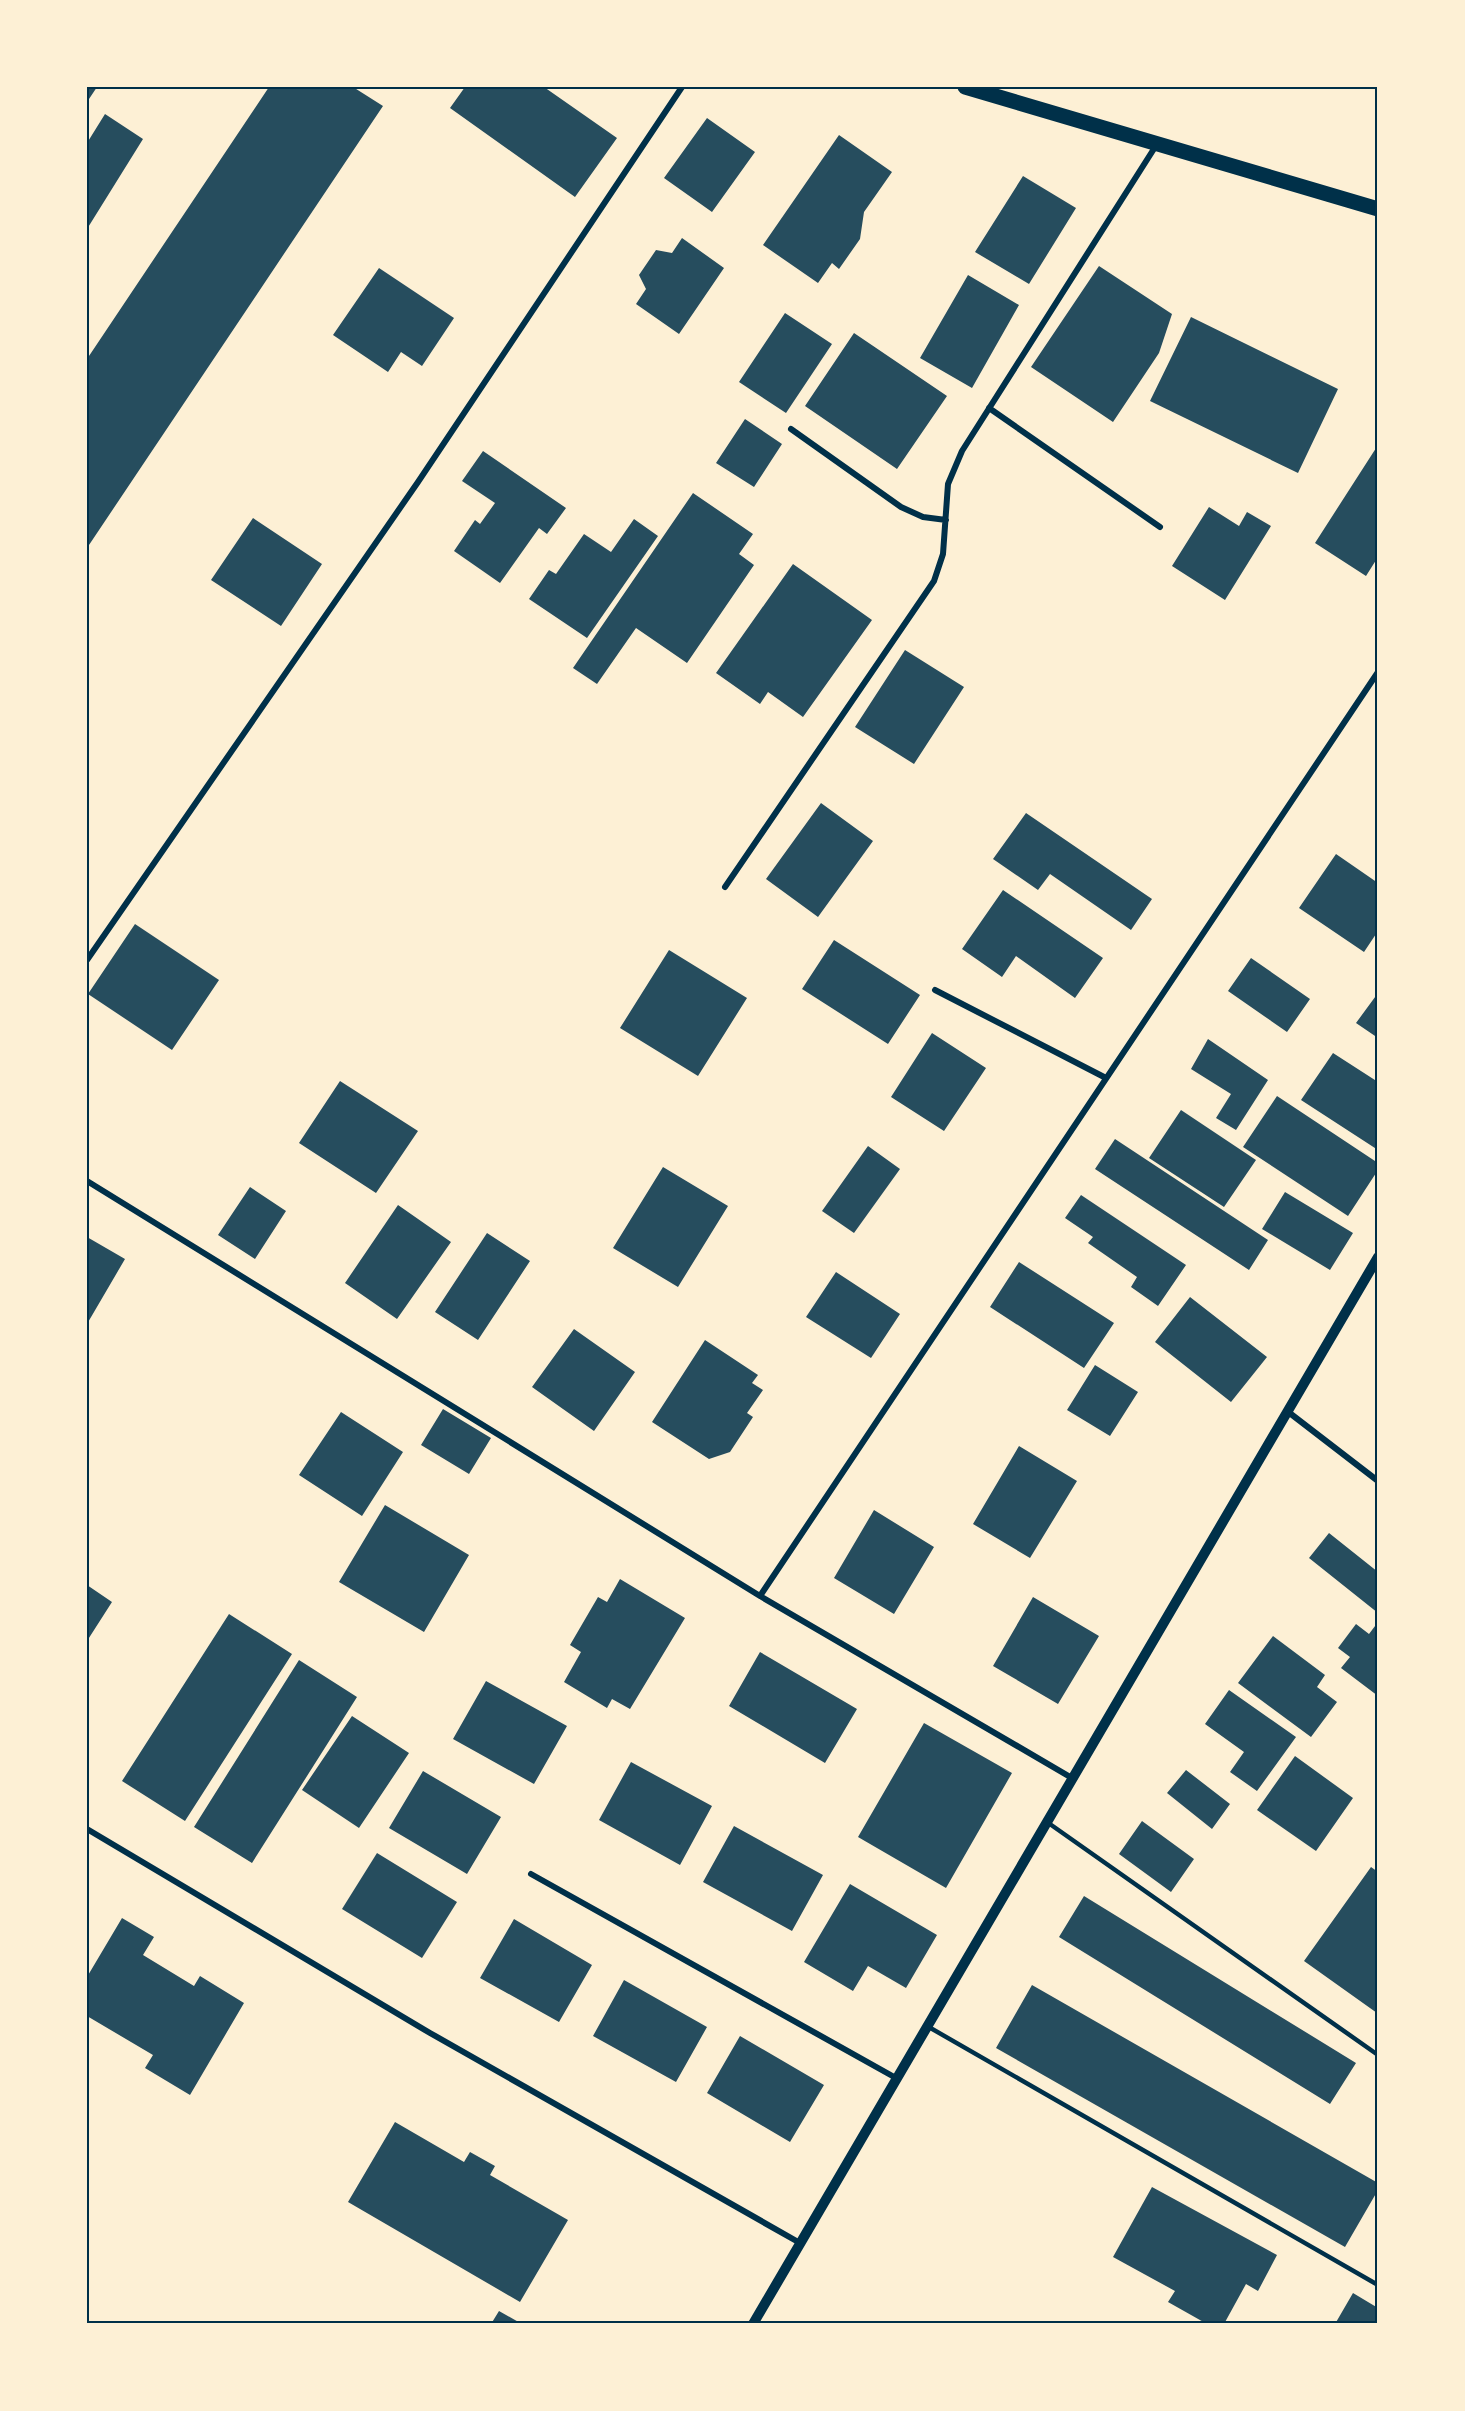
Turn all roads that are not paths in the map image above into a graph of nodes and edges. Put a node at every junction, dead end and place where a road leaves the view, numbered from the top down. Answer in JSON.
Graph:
{"nodes":[{"id":1,"x":682,"y":87,"type":"edge"},
{"id":2,"x":965,"y":87,"type":"edge"},
{"id":3,"x":1157,"y":143,"type":"junction"},
{"id":4,"x":1378,"y":209,"type":"edge"},
{"id":5,"x":989,"y":408,"type":"junction"},
{"id":6,"x":791,"y":429,"type":"dead end"},
{"id":7,"x":946,"y":520,"type":"junction"},
{"id":8,"x":1160,"y":527,"type":"dead end"},
{"id":9,"x":1378,"y":672,"type":"edge"},
{"id":10,"x":725,"y":887,"type":"dead end"},
{"id":11,"x":87,"y":960,"type":"edge"},
{"id":12,"x":935,"y":990,"type":"dead end"},
{"id":13,"x":1106,"y":1078,"type":"junction"},
{"id":14,"x":87,"y":1181,"type":"edge"},
{"id":15,"x":1377,"y":1263,"type":"edge"},
{"id":16,"x":1287,"y":1411,"type":"junction"},
{"id":17,"x":1378,"y":1481,"type":"edge"},
{"id":18,"x":760,"y":1596,"type":"junction"},
{"id":19,"x":1072,"y":1778,"type":"junction"},
{"id":20,"x":1047,"y":1822,"type":"junction"},
{"id":21,"x":87,"y":1829,"type":"edge"},
{"id":22,"x":531,"y":1874,"type":"dead end"},
{"id":23,"x":927,"y":2026,"type":"junction"},
{"id":24,"x":1378,"y":2055,"type":"edge"},
{"id":25,"x":896,"y":2078,"type":"junction"},
{"id":26,"x":800,"y":2243,"type":"junction"},
{"id":27,"x":1378,"y":2285,"type":"edge"},
{"id":28,"x":753,"y":2324,"type":"edge"}],
"edges":[{"from":1,"to":11,"type":"street"},
{"from":2,"to":3,"type":"main road"},
{"from":3,"to":4,"type":"main road"},
{"from":3,"to":5,"type":"street"},
{"from":5,"to":7,"type":"street"},
{"from":5,"to":8,"type":"street"},
{"from":6,"to":7,"type":"street"},
{"from":7,"to":10,"type":"street"},
{"from":9,"to":13,"type":"street"},
{"from":12,"to":13,"type":"street"},
{"from":13,"to":18,"type":"street"},
{"from":14,"to":18,"type":"street"},
{"from":15,"to":16,"type":"street"},
{"from":16,"to":17,"type":"street"},
{"from":16,"to":19,"type":"street"},
{"from":18,"to":19,"type":"street"},
{"from":19,"to":20,"type":"street"},
{"from":20,"to":23,"type":"street"},
{"from":20,"to":24,"type":"lane"},
{"from":21,"to":26,"type":"street"},
{"from":22,"to":25,"type":"street"},
{"from":23,"to":25,"type":"street"},
{"from":23,"to":27,"type":"lane"},
{"from":25,"to":26,"type":"street"},
{"from":26,"to":28,"type":"street"}]}
